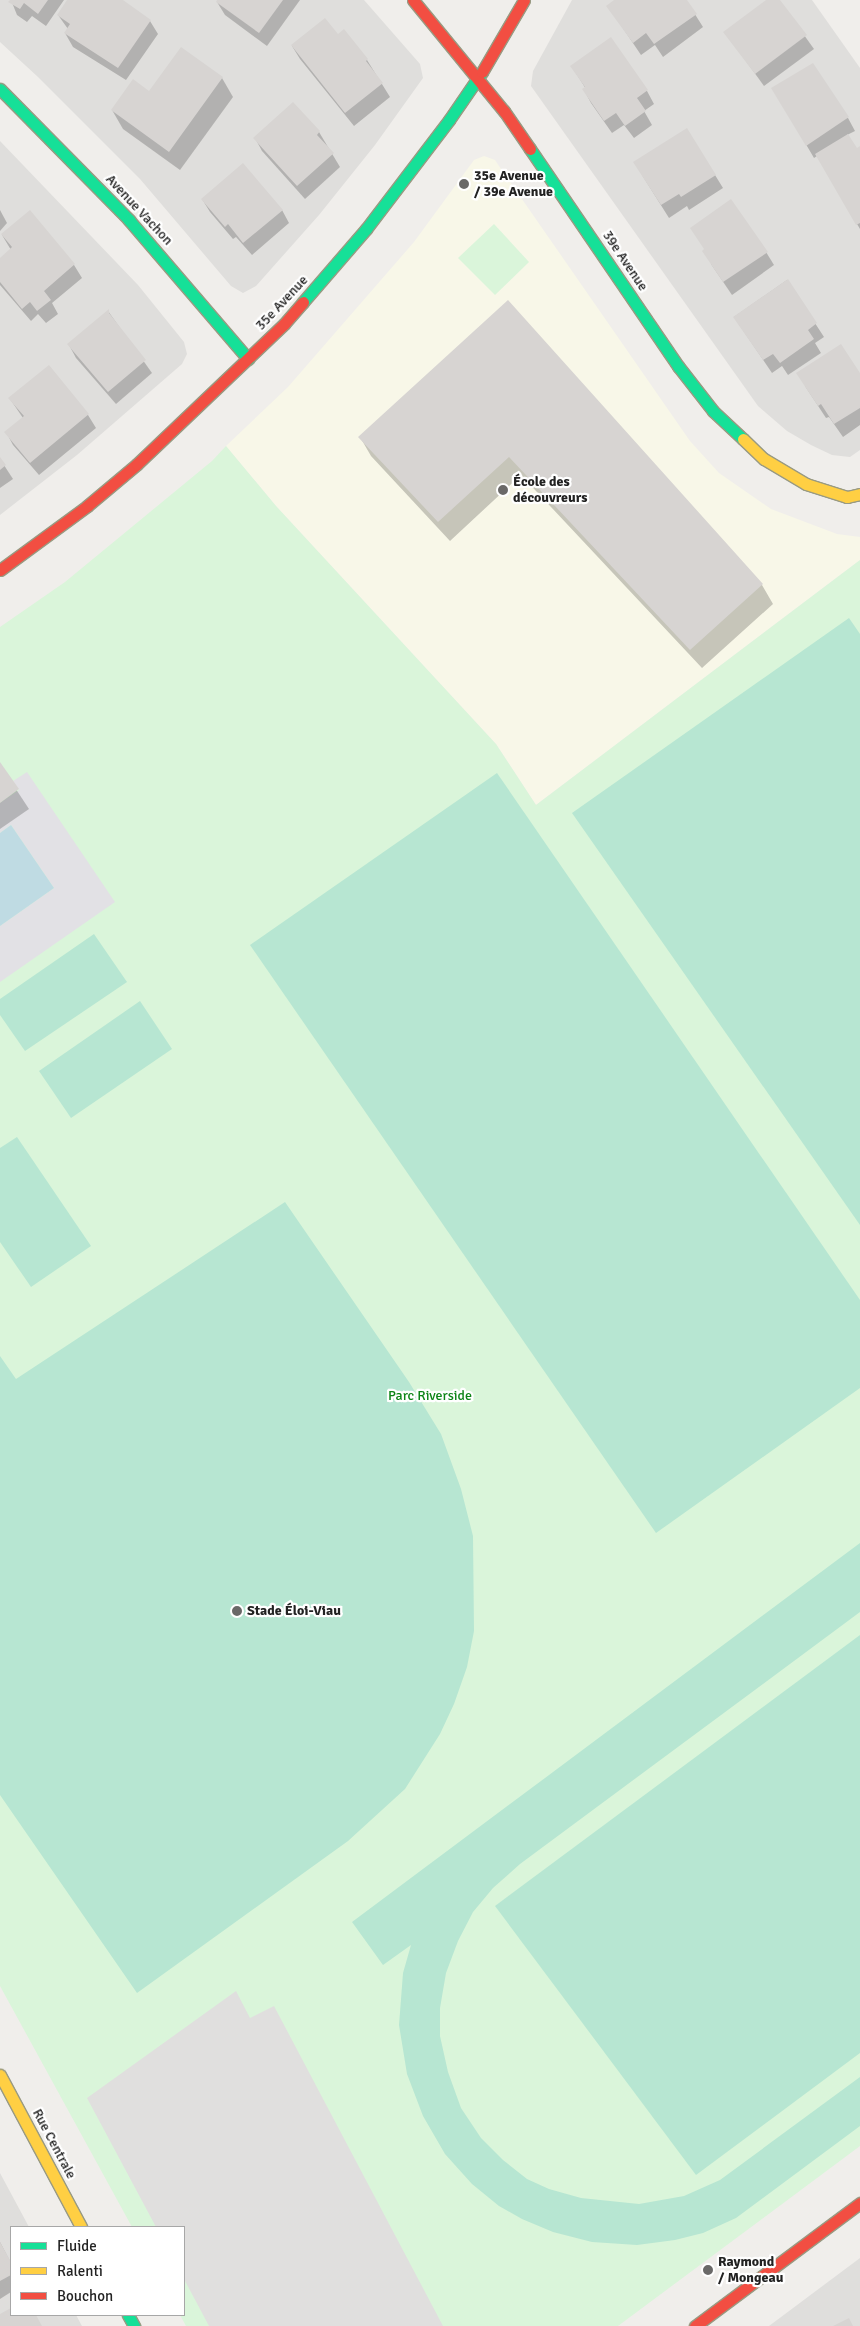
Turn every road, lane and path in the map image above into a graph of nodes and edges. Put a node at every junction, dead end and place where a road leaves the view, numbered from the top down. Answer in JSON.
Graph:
{"nodes":[{"id":1,"x":413,"y":0,"type":"edge"},
{"id":2,"x":524,"y":0,"type":"edge"},
{"id":3,"x":478,"y":78,"type":"junction"},
{"id":4,"x":0,"y":89,"type":"edge"},
{"id":5,"x":248,"y":360,"type":"junction"},
{"id":6,"x":860,"y":494,"type":"edge"},
{"id":7,"x":0,"y":570,"type":"edge"},
{"id":8,"x":0,"y":2075,"type":"edge"},
{"id":9,"x":860,"y":2203,"type":"edge"},
{"id":10,"x":80,"y":2226,"type":"edge"},
{"id":11,"x":695,"y":2326,"type":"edge"}],
"edges":[{"from":1,"to":3,"type":"street","name":"39e Avenue"},
{"from":2,"to":3,"type":"street","name":"35e Avenue"},
{"from":3,"to":5,"type":"street","name":"35e Avenue"},
{"from":3,"to":6,"type":"street","name":"39e Avenue"},
{"from":4,"to":5,"type":"street","name":"Avenue Vachon"},
{"from":5,"to":7,"type":"street","name":"35e Avenue"},
{"from":8,"to":10,"type":"street","name":"Rue Centrale"},
{"from":9,"to":11,"type":"street"}]}
